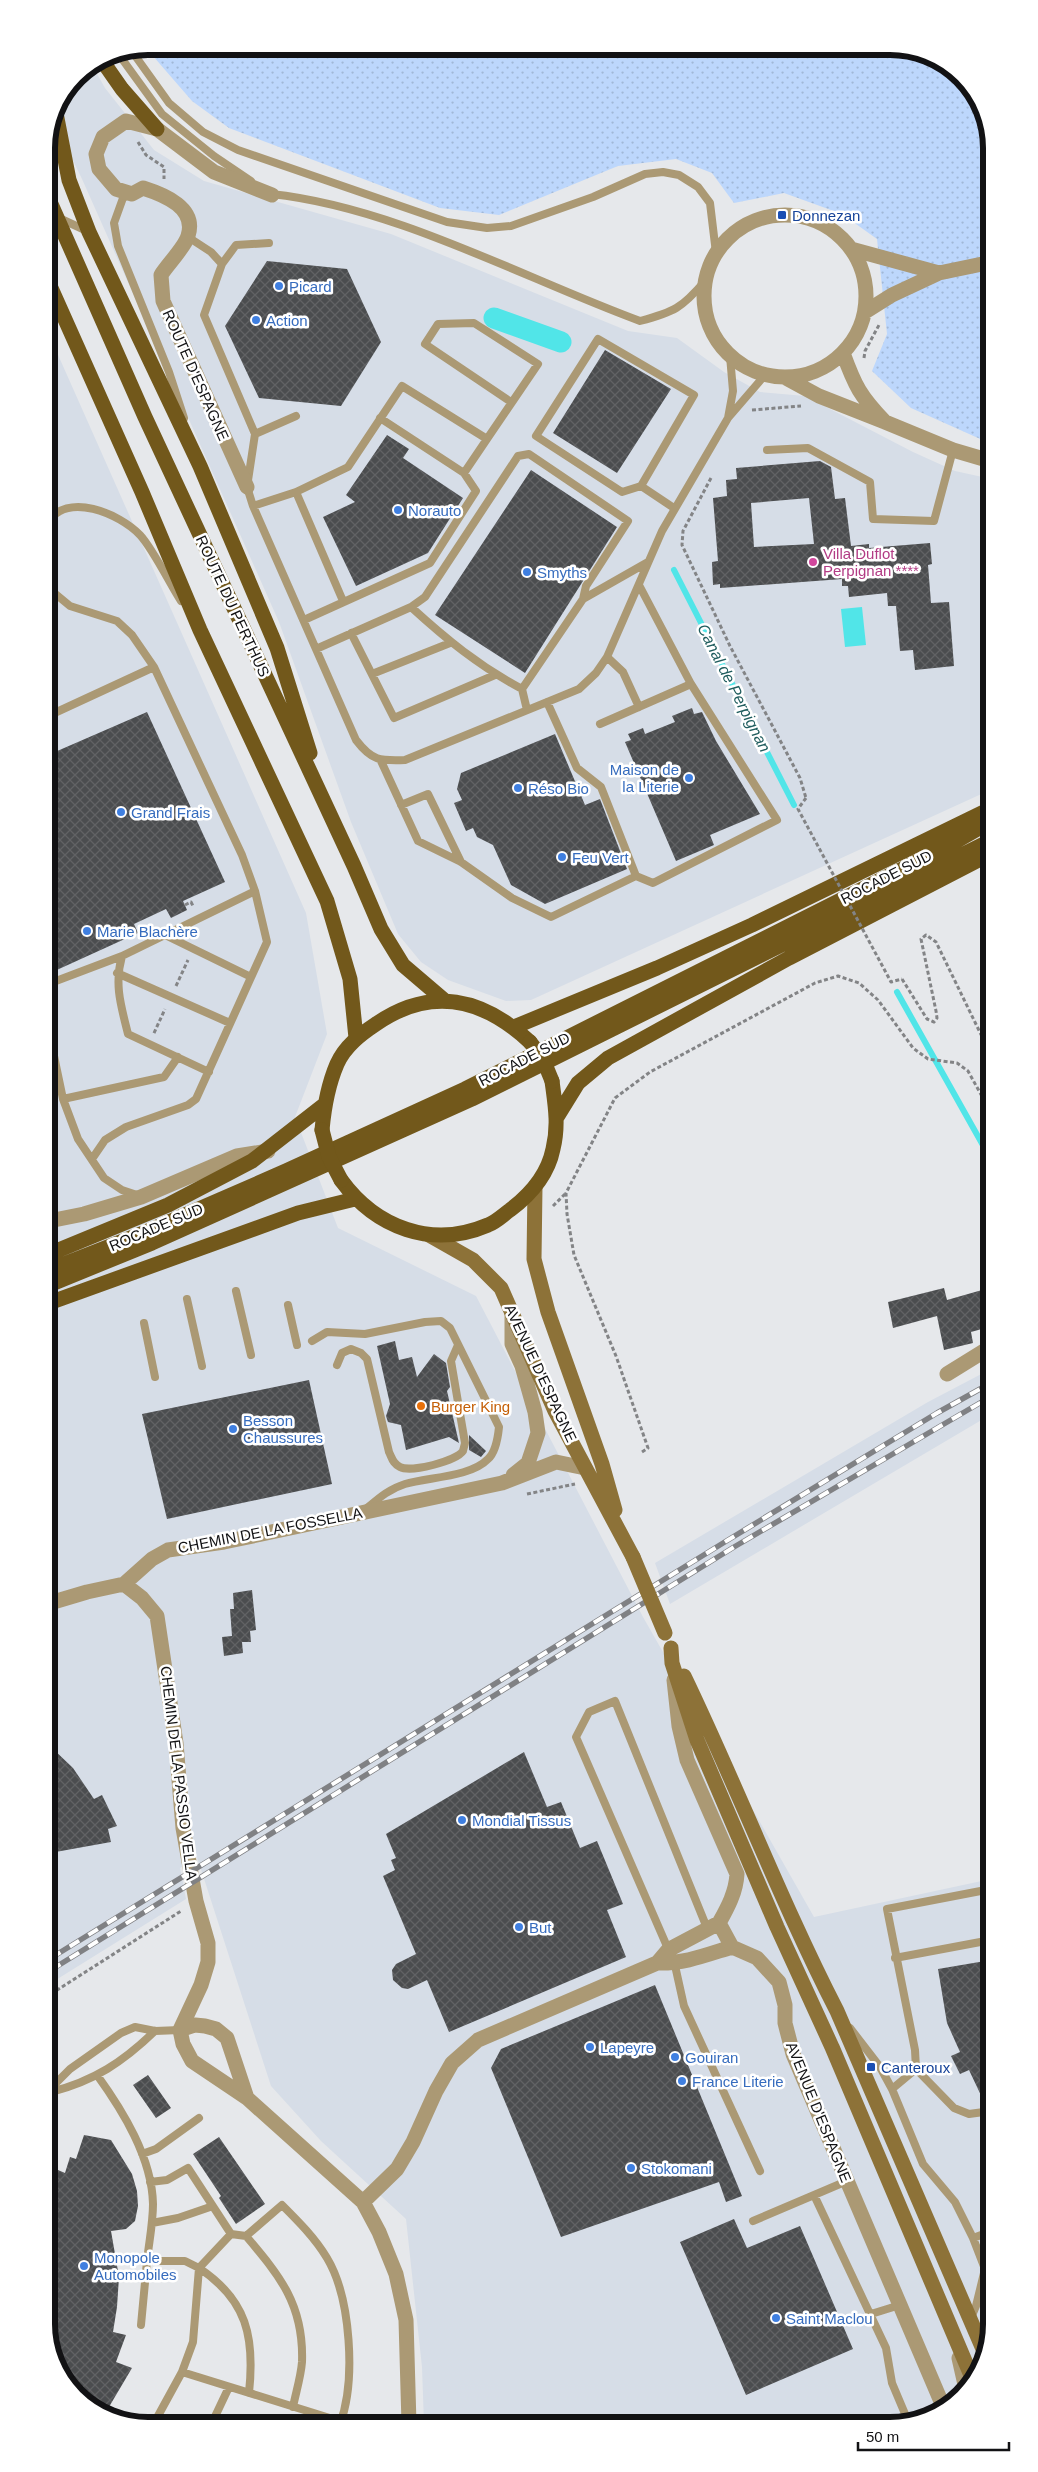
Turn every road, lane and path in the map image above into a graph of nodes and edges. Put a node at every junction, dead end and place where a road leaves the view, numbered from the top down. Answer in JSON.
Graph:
{"nodes":[{"id":1,"x":135,"y":56,"type":"edge"},
{"id":2,"x":122,"y":59,"type":"edge"},
{"id":3,"x":106,"y":66,"type":"edge"},
{"id":4,"x":58,"y":125,"type":"edge"},
{"id":5,"x":157,"y":129,"type":"junction"},
{"id":6,"x":132,"y":194,"type":"junction"},
{"id":7,"x":272,"y":194,"type":"junction"},
{"id":8,"x":56,"y":217,"type":"joint"},
{"id":9,"x":89,"y":232,"type":"junction"},
{"id":10,"x":188,"y":237,"type":"junction"},
{"id":11,"x":268,"y":244,"type":"dead end"},
{"id":12,"x":851,"y":248,"type":"junction"},
{"id":13,"x":716,"y":253,"type":"junction"},
{"id":14,"x":222,"y":264,"type":"junction"},
{"id":15,"x":983,"y":264,"type":"edge"},
{"id":16,"x":939,"y":272,"type":"junction"},
{"id":17,"x":705,"y":281,"type":"junction"},
{"id":18,"x":55,"y":297,"type":"edge"},
{"id":19,"x":865,"y":312,"type":"junction"},
{"id":20,"x":881,"y":322,"type":"dead end"},
{"id":21,"x":843,"y":353,"type":"junction"},
{"id":22,"x":730,"y":356,"type":"junction"},
{"id":23,"x":864,"y":368,"type":"dead end"},
{"id":24,"x":765,"y":375,"type":"junction"},
{"id":25,"x":784,"y":378,"type":"junction"},
{"id":26,"x":511,"y":402,"type":"junction"},
{"id":27,"x":802,"y":406,"type":"dead end"},
{"id":28,"x":747,"y":411,"type":"dead end"},
{"id":29,"x":296,"y":416,"type":"dead end"},
{"id":30,"x":380,"y":418,"type":"junction"},
{"id":31,"x":728,"y":418,"type":"junction"},
{"id":32,"x":885,"y":422,"type":"junction"},
{"id":33,"x":255,"y":434,"type":"junction"},
{"id":34,"x":488,"y":439,"type":"junction"},
{"id":35,"x":767,"y":450,"type":"dead end"},
{"id":36,"x":953,"y":450,"type":"junction"},
{"id":37,"x":983,"y":459,"type":"edge"},
{"id":38,"x":200,"y":466,"type":"junction"},
{"id":39,"x":715,"y":471,"type":"dead end"},
{"id":40,"x":464,"y":473,"type":"junction"},
{"id":41,"x":642,"y":486,"type":"junction"},
{"id":42,"x":247,"y":487,"type":"junction"},
{"id":43,"x":296,"y":492,"type":"junction"},
{"id":44,"x":254,"y":506,"type":"junction"},
{"id":45,"x":674,"y":508,"type":"junction"},
{"id":46,"x":55,"y":510,"type":"edge"},
{"id":47,"x":648,"y":562,"type":"junction"},
{"id":48,"x":639,"y":585,"type":"junction"},
{"id":49,"x":55,"y":593,"type":"edge"},
{"id":50,"x":582,"y":599,"type":"junction"},
{"id":51,"x":343,"y":602,"type":"junction"},
{"id":52,"x":411,"y":607,"type":"junction"},
{"id":53,"x":304,"y":620,"type":"junction"},
{"id":54,"x":200,"y":630,"type":"junction"},
{"id":55,"x":351,"y":634,"type":"junction"},
{"id":56,"x":450,"y":643,"type":"junction"},
{"id":57,"x":316,"y":649,"type":"junction"},
{"id":58,"x":607,"y":657,"type":"junction"},
{"id":59,"x":154,"y":666,"type":"junction"},
{"id":60,"x":372,"y":674,"type":"junction"},
{"id":61,"x":495,"y":675,"type":"junction"},
{"id":62,"x":691,"y":684,"type":"junction"},
{"id":63,"x":522,"y":689,"type":"junction"},
{"id":64,"x":547,"y":702,"type":"junction"},
{"id":65,"x":639,"y":708,"type":"junction"},
{"id":66,"x":527,"y":710,"type":"junction"},
{"id":67,"x":55,"y":713,"type":"edge"},
{"id":68,"x":600,"y":724,"type":"dead end"},
{"id":69,"x":381,"y":761,"type":"junction"},
{"id":70,"x":401,"y":805,"type":"junction"},
{"id":71,"x":328,"y":811,"type":"junction"},
{"id":72,"x":983,"y":812,"type":"edge"},
{"id":73,"x":983,"y":826,"type":"edge"},
{"id":74,"x":983,"y":844,"type":"edge"},
{"id":75,"x":983,"y":858,"type":"edge"},
{"id":76,"x":461,"y":862,"type":"junction"},
{"id":77,"x":862,"y":871,"type":"junction"},
{"id":78,"x":897,"y":871,"type":"junction"},
{"id":79,"x":636,"y":876,"type":"junction"},
{"id":80,"x":255,"y":891,"type":"junction"},
{"id":81,"x":165,"y":935,"type":"junction"},
{"id":82,"x":122,"y":956,"type":"junction"},
{"id":83,"x":117,"y":973,"type":"junction"},
{"id":84,"x":251,"y":977,"type":"junction"},
{"id":85,"x":55,"y":981,"type":"edge"},
{"id":86,"x":444,"y":1000,"type":"junction"},
{"id":87,"x":230,"y":1023,"type":"junction"},
{"id":88,"x":514,"y":1027,"type":"junction"},
{"id":89,"x":356,"y":1038,"type":"junction"},
{"id":90,"x":983,"y":1039,"type":"edge"},
{"id":91,"x":178,"y":1057,"type":"junction"},
{"id":92,"x":55,"y":1063,"type":"edge"},
{"id":93,"x":208,"y":1072,"type":"junction"},
{"id":94,"x":983,"y":1098,"type":"edge"},
{"id":95,"x":63,"y":1099,"type":"junction"},
{"id":96,"x":324,"y":1105,"type":"junction"},
{"id":97,"x":558,"y":1117,"type":"junction"},
{"id":98,"x":268,"y":1151,"type":"junction"},
{"id":99,"x":92,"y":1159,"type":"junction"},
{"id":100,"x":535,"y":1187,"type":"junction"},
{"id":101,"x":141,"y":1197,"type":"junction"},
{"id":102,"x":355,"y":1199,"type":"junction"},
{"id":103,"x":55,"y":1221,"type":"edge"},
{"id":104,"x":429,"y":1235,"type":"junction"},
{"id":105,"x":55,"y":1251,"type":"edge"},
{"id":106,"x":55,"y":1268,"type":"edge"},
{"id":107,"x":55,"y":1283,"type":"edge"},
{"id":108,"x":236,"y":1291,"type":"dead end"},
{"id":109,"x":187,"y":1299,"type":"dead end"},
{"id":110,"x":55,"y":1301,"type":"edge"},
{"id":111,"x":288,"y":1305,"type":"dead end"},
{"id":112,"x":512,"y":1310,"type":"junction"},
{"id":113,"x":144,"y":1324,"type":"dead end"},
{"id":114,"x":312,"y":1341,"type":"dead end"},
{"id":115,"x":297,"y":1345,"type":"dead end"},
{"id":116,"x":458,"y":1345,"type":"junction"},
{"id":117,"x":983,"y":1352,"type":"edge"},
{"id":118,"x":251,"y":1355,"type":"dead end"},
{"id":119,"x":337,"y":1365,"type":"dead end"},
{"id":120,"x":202,"y":1366,"type":"dead end"},
{"id":121,"x":947,"y":1374,"type":"dead end"},
{"id":122,"x":155,"y":1377,"type":"dead end"},
{"id":123,"x":642,"y":1452,"type":"dead end"},
{"id":124,"x":585,"y":1468,"type":"junction"},
{"id":125,"x":502,"y":1484,"type":"junction"},
{"id":126,"x":363,"y":1512,"type":"junction"},
{"id":127,"x":622,"y":1538,"type":"junction"},
{"id":128,"x":124,"y":1584,"type":"junction"},
{"id":129,"x":55,"y":1602,"type":"edge"},
{"id":130,"x":672,"y":1656,"type":"junction"},
{"id":131,"x":983,"y":1891,"type":"edge"},
{"id":132,"x":168,"y":1920,"type":"dead end"},
{"id":133,"x":714,"y":1926,"type":"junction"},
{"id":134,"x":983,"y":1942,"type":"edge"},
{"id":135,"x":732,"y":1947,"type":"junction"},
{"id":136,"x":672,"y":1957,"type":"junction"},
{"id":137,"x":895,"y":1958,"type":"junction"},
{"id":138,"x":55,"y":1991,"type":"edge"},
{"id":139,"x":837,"y":2011,"type":"junction"},
{"id":140,"x":180,"y":2030,"type":"junction"},
{"id":141,"x":155,"y":2031,"type":"junction"},
{"id":142,"x":916,"y":2068,"type":"junction"},
{"id":143,"x":97,"y":2075,"type":"junction"},
{"id":144,"x":55,"y":2084,"type":"edge"},
{"id":145,"x":892,"y":2089,"type":"junction"},
{"id":146,"x":55,"y":2091,"type":"edge"},
{"id":147,"x":246,"y":2098,"type":"junction"},
{"id":148,"x":983,"y":2112,"type":"edge"},
{"id":149,"x":199,"y":2118,"type":"dead end"},
{"id":150,"x":142,"y":2154,"type":"junction"},
{"id":151,"x":760,"y":2171,"type":"dead end"},
{"id":152,"x":847,"y":2181,"type":"junction"},
{"id":153,"x":150,"y":2182,"type":"junction"},
{"id":154,"x":814,"y":2195,"type":"junction"},
{"id":155,"x":363,"y":2202,"type":"junction"},
{"id":156,"x":213,"y":2206,"type":"junction"},
{"id":157,"x":753,"y":2221,"type":"dead end"},
{"id":158,"x":152,"y":2223,"type":"junction"},
{"id":159,"x":231,"y":2234,"type":"junction"},
{"id":160,"x":983,"y":2234,"type":"edge"},
{"id":161,"x":246,"y":2236,"type":"junction"},
{"id":162,"x":973,"y":2238,"type":"junction"},
{"id":163,"x":147,"y":2261,"type":"junction"},
{"id":164,"x":983,"y":2263,"type":"edge"},
{"id":165,"x":199,"y":2268,"type":"junction"},
{"id":166,"x":983,"y":2276,"type":"edge"},
{"id":167,"x":900,"y":2305,"type":"junction"},
{"id":168,"x":942,"y":2309,"type":"junction"},
{"id":169,"x":871,"y":2314,"type":"junction"},
{"id":170,"x":971,"y":2318,"type":"junction"},
{"id":171,"x":141,"y":2325,"type":"dead end"},
{"id":172,"x":982,"y":2338,"type":"edge"},
{"id":173,"x":182,"y":2372,"type":"junction"},
{"id":174,"x":969,"y":2372,"type":"edge"},
{"id":175,"x":964,"y":2379,"type":"edge"},
{"id":176,"x":229,"y":2387,"type":"junction"},
{"id":177,"x":249,"y":2393,"type":"junction"},
{"id":178,"x":941,"y":2402,"type":"edge"},
{"id":179,"x":293,"y":2407,"type":"junction"},
{"id":180,"x":906,"y":2415,"type":"edge"},
{"id":181,"x":157,"y":2417,"type":"edge"},
{"id":182,"x":215,"y":2417,"type":"edge"},
{"id":183,"x":324,"y":2417,"type":"edge"},
{"id":184,"x":344,"y":2417,"type":"edge"},
{"id":185,"x":409,"y":2417,"type":"edge"}],
"edges":[{"from":1,"to":13,"type":"lane"},
{"from":2,"to":7,"type":"lane"},
{"from":3,"to":5,"type":"main road"},
{"from":4,"to":9,"type":"main road"},
{"from":5,"to":6,"type":"street"},
{"from":5,"to":7,"type":"street"},
{"from":6,"to":10,"type":"street"},
{"from":6,"to":38,"type":"lane"},
{"from":7,"to":17,"type":"lane"},
{"from":8,"to":9,"type":"lane"},
{"from":8,"to":71,"type":"main road","name":"ROUTE DU PERTHUS"},
{"from":9,"to":38,"type":"main road"},
{"from":10,"to":14,"type":"lane"},
{"from":10,"to":42,"type":"street","name":"ROUTE D'ESPAGNE"},
{"from":11,"to":14,"type":"lane"},
{"from":12,"to":13,"type":"street"},
{"from":12,"to":16,"type":"street"},
{"from":12,"to":19,"type":"street"},
{"from":13,"to":17,"type":"street"},
{"from":14,"to":33,"type":"lane"},
{"from":15,"to":16,"type":"street"},
{"from":16,"to":19,"type":"street"},
{"from":17,"to":22,"type":"street"},
{"from":18,"to":54,"type":"main road"},
{"from":19,"to":21,"type":"street"},
{"from":20,"to":23,"type":"path"},
{"from":21,"to":25,"type":"street"},
{"from":21,"to":32,"type":"street"},
{"from":22,"to":24,"type":"street"},
{"from":22,"to":31,"type":"lane"},
{"from":24,"to":25,"type":"street"},
{"from":24,"to":31,"type":"lane"},
{"from":25,"to":32,"type":"street"},
{"from":26,"to":26,"type":"lane"},
{"from":26,"to":34,"type":"lane"},
{"from":27,"to":28,"type":"path"},
{"from":29,"to":33,"type":"lane"},
{"from":30,"to":34,"type":"lane"},
{"from":30,"to":40,"type":"lane"},
{"from":30,"to":43,"type":"lane"},
{"from":31,"to":45,"type":"lane"},
{"from":32,"to":36,"type":"street"},
{"from":33,"to":42,"type":"lane"},
{"from":34,"to":40,"type":"lane"},
{"from":35,"to":36,"type":"lane"},
{"from":36,"to":37,"type":"street"},
{"from":38,"to":71,"type":"main road"},
{"from":39,"to":90,"type":"path","bridge":true},
{"from":40,"to":51,"type":"lane"},
{"from":41,"to":41,"type":"lane"},
{"from":41,"to":45,"type":"lane"},
{"from":42,"to":44,"type":"lane"},
{"from":43,"to":44,"type":"lane"},
{"from":43,"to":51,"type":"lane"},
{"from":44,"to":53,"type":"lane"},
{"from":45,"to":47,"type":"lane"},
{"from":46,"to":54,"type":"lane"},
{"from":47,"to":48,"type":"lane"},
{"from":47,"to":50,"type":"lane"},
{"from":48,"to":58,"type":"lane"},
{"from":48,"to":62,"type":"lane"},
{"from":49,"to":59,"type":"lane"},
{"from":50,"to":52,"type":"lane"},
{"from":50,"to":63,"type":"lane"},
{"from":51,"to":53,"type":"lane"},
{"from":52,"to":55,"type":"lane"},
{"from":52,"to":56,"type":"lane"},
{"from":53,"to":57,"type":"lane"},
{"from":54,"to":89,"type":"main road"},
{"from":55,"to":57,"type":"lane"},
{"from":55,"to":60,"type":"lane"},
{"from":56,"to":60,"type":"lane"},
{"from":56,"to":61,"type":"lane"},
{"from":57,"to":69,"type":"lane"},
{"from":58,"to":64,"type":"lane"},
{"from":58,"to":65,"type":"lane"},
{"from":59,"to":67,"type":"lane"},
{"from":59,"to":80,"type":"lane"},
{"from":60,"to":61,"type":"lane"},
{"from":61,"to":63,"type":"lane"},
{"from":62,"to":65,"type":"lane"},
{"from":62,"to":79,"type":"lane"},
{"from":63,"to":66,"type":"lane"},
{"from":64,"to":66,"type":"lane"},
{"from":64,"to":79,"type":"lane"},
{"from":65,"to":68,"type":"lane"},
{"from":66,"to":69,"type":"lane"},
{"from":69,"to":70,"type":"lane"},
{"from":70,"to":76,"type":"lane"},
{"from":70,"to":76,"type":"lane"},
{"from":71,"to":86,"type":"main road","name":"ROUTE DU PERTHUS"},
{"from":72,"to":77,"type":"main road","name":"ROCADE SUD"},
{"from":73,"to":78,"type":"main road","name":"ROCADE SUD"},
{"from":74,"to":107,"type":"main road","name":"ROCADE SUD"},
{"from":75,"to":97,"type":"main road","name":"ROCADE SUD"},
{"from":76,"to":79,"type":"lane"},
{"from":77,"to":78,"type":"lane"},
{"from":77,"to":88,"type":"main road","name":"ROCADE SUD"},
{"from":78,"to":106,"type":"main road","name":"ROCADE SUD"},
{"from":80,"to":81,"type":"lane"},
{"from":80,"to":84,"type":"lane"},
{"from":81,"to":82,"type":"lane"},
{"from":81,"to":84,"type":"lane"},
{"from":82,"to":83,"type":"lane"},
{"from":82,"to":85,"type":"lane"},
{"from":83,"to":87,"type":"lane"},
{"from":83,"to":91,"type":"lane"},
{"from":84,"to":87,"type":"lane"},
{"from":86,"to":88,"type":"main road"},
{"from":86,"to":89,"type":"main road"},
{"from":87,"to":93,"type":"lane"},
{"from":88,"to":97,"type":"main road","bridge":true},
{"from":89,"to":96,"type":"main road"},
{"from":91,"to":93,"type":"lane"},
{"from":91,"to":95,"type":"lane"},
{"from":92,"to":95,"type":"lane"},
{"from":93,"to":99,"type":"lane"},
{"from":94,"to":123,"type":"path"},
{"from":95,"to":99,"type":"lane"},
{"from":96,"to":98,"type":"main road"},
{"from":96,"to":102,"type":"main road","bridge":true},
{"from":97,"to":100,"type":"main road"},
{"from":98,"to":101,"type":"street"},
{"from":98,"to":105,"type":"main road"},
{"from":99,"to":101,"type":"lane"},
{"from":100,"to":104,"type":"main road"},
{"from":100,"to":127,"type":"main road","name":"AVENUE D'ESPAGNE"},
{"from":101,"to":103,"type":"street"},
{"from":102,"to":104,"type":"main road"},
{"from":102,"to":110,"type":"main road"},
{"from":104,"to":112,"type":"main road","name":"AVENUE D'ESPAGNE"},
{"from":108,"to":118,"type":"lane"},
{"from":109,"to":120,"type":"lane"},
{"from":111,"to":115,"type":"lane"},
{"from":112,"to":124,"type":"main road","name":"AVENUE D'ESPAGNE"},
{"from":112,"to":125,"type":"street","name":"CHEMIN DE LA FOSSELLA"},
{"from":113,"to":122,"type":"lane"},
{"from":114,"to":116,"type":"lane"},
{"from":116,"to":119,"type":"lane"},
{"from":116,"to":126,"type":"lane"},
{"from":117,"to":121,"type":"street"},
{"from":124,"to":125,"type":"street","name":"CHEMIN DE LA FOSSELLA"},
{"from":124,"to":127,"type":"main road","name":"AVENUE D'ESPAGNE"},
{"from":125,"to":126,"type":"street","name":"CHEMIN DE LA FOSSELLA"},
{"from":126,"to":128,"type":"street","name":"CHEMIN DE LA FOSSELLA"},
{"from":127,"to":130,"type":"main road","name":"AVENUE D'ESPAGNE","bridge":true},
{"from":128,"to":129,"type":"street","name":"CHEMIN DE LA FOSSELLA"},
{"from":128,"to":140,"type":"street","name":"CHEMIN DE LA PASSIO VELLA"},
{"from":130,"to":133,"type":"street","name":"AVENUE D'ESPAGNE"},
{"from":130,"to":139,"type":"main road","name":"AVENUE D'ESPAGNE"},
{"from":130,"to":168,"type":"main road","name":"AVENUE D'ESPAGNE"},
{"from":131,"to":137,"type":"lane"},
{"from":132,"to":138,"type":"path"},
{"from":133,"to":135,"type":"street"},
{"from":133,"to":136,"type":"street"},
{"from":133,"to":136,"type":"lane"},
{"from":134,"to":137,"type":"lane"},
{"from":135,"to":136,"type":"street"},
{"from":135,"to":152,"type":"street","name":"AVENUE D'ESPAGNE"},
{"from":136,"to":151,"type":"lane"},
{"from":136,"to":155,"type":"street"},
{"from":137,"to":142,"type":"lane"},
{"from":139,"to":145,"type":"lane","name":"AVENUE D'ESPAGNE"},
{"from":139,"to":170,"type":"main road","name":"AVENUE D'ESPAGNE"},
{"from":140,"to":141,"type":"lane"},
{"from":140,"to":147,"type":"street"},
{"from":140,"to":147,"type":"street"},
{"from":141,"to":143,"type":"lane"},
{"from":141,"to":144,"type":"lane"},
{"from":142,"to":145,"type":"lane"},
{"from":142,"to":148,"type":"lane"},
{"from":143,"to":146,"type":"lane"},
{"from":143,"to":150,"type":"lane"},
{"from":145,"to":162,"type":"lane","name":"AVENUE D'ESPAGNE"},
{"from":147,"to":155,"type":"street"},
{"from":149,"to":150,"type":"lane"},
{"from":150,"to":153,"type":"lane"},
{"from":152,"to":154,"type":"lane"},
{"from":152,"to":167,"type":"street","name":"AVENUE D'ESPAGNE"},
{"from":153,"to":156,"type":"lane"},
{"from":153,"to":158,"type":"lane"},
{"from":154,"to":157,"type":"lane"},
{"from":154,"to":169,"type":"lane"},
{"from":155,"to":185,"type":"street"},
{"from":156,"to":158,"type":"lane"},
{"from":156,"to":159,"type":"lane"},
{"from":158,"to":163,"type":"lane"},
{"from":159,"to":161,"type":"lane"},
{"from":159,"to":165,"type":"lane"},
{"from":160,"to":162,"type":"lane"},
{"from":161,"to":179,"type":"lane"},
{"from":161,"to":184,"type":"lane"},
{"from":162,"to":164,"type":"lane","name":"AVENUE D'ESPAGNE"},
{"from":163,"to":165,"type":"lane"},
{"from":163,"to":171,"type":"lane"},
{"from":165,"to":173,"type":"lane"},
{"from":165,"to":177,"type":"lane"},
{"from":166,"to":170,"type":"lane","name":"AVENUE D'ESPAGNE"},
{"from":167,"to":169,"type":"lane"},
{"from":167,"to":178,"type":"street","name":"AVENUE D'ESPAGNE"},
{"from":168,"to":174,"type":"main road","name":"AVENUE D'ESPAGNE"},
{"from":168,"to":175,"type":"street"},
{"from":169,"to":180,"type":"lane"},
{"from":170,"to":172,"type":"main road","name":"AVENUE D'ESPAGNE"},
{"from":173,"to":176,"type":"lane"},
{"from":173,"to":181,"type":"lane"},
{"from":176,"to":177,"type":"lane"},
{"from":176,"to":182,"type":"lane"},
{"from":177,"to":179,"type":"lane"},
{"from":179,"to":183,"type":"lane"}]}
